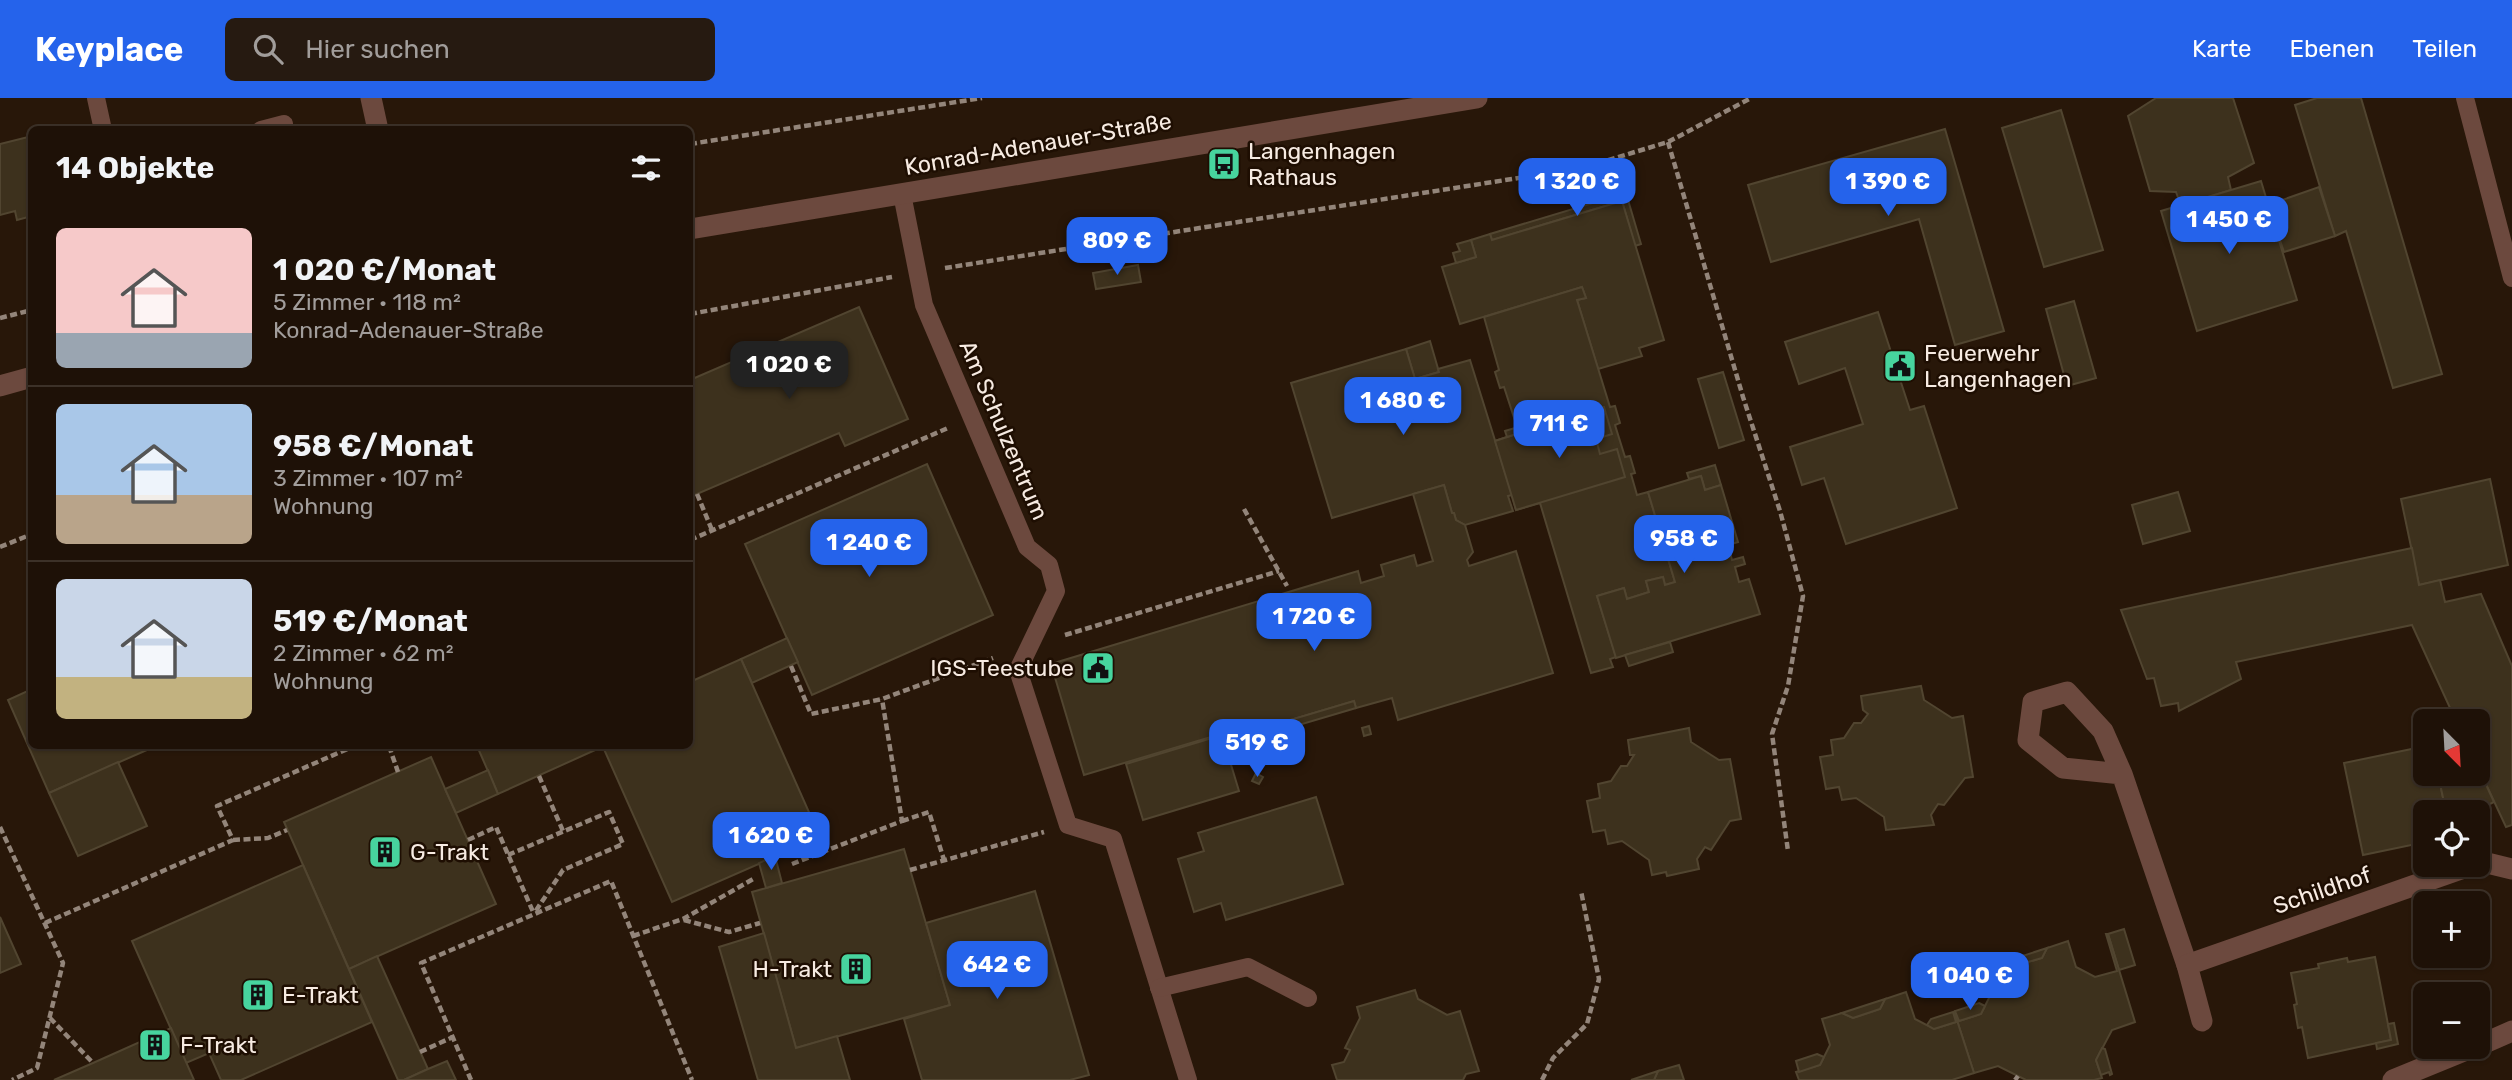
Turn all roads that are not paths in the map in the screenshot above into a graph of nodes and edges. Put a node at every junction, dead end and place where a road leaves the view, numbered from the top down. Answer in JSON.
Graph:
{"nodes":[{"id":1,"x":96,"y":98,"type":"edge"},
{"id":2,"x":371,"y":98,"type":"edge"},
{"id":3,"x":1478,"y":98,"type":"edge"},
{"id":4,"x":2465,"y":98,"type":"edge"},
{"id":5,"x":284,"y":124,"type":"dead end"},
{"id":6,"x":102,"y":126,"type":"edge"},
{"id":7,"x":276,"y":126,"type":"edge"},
{"id":8,"x":377,"y":126,"type":"edge"},
{"id":9,"x":902,"y":194,"type":"junction"},
{"id":10,"x":693,"y":229,"type":"edge"},
{"id":11,"x":2512,"y":278,"type":"edge"},
{"id":12,"x":28,"y":377,"type":"edge"},
{"id":13,"x":0,"y":386,"type":"edge"},
{"id":14,"x":2122,"y":774,"type":"junction"},
{"id":15,"x":2490,"y":864,"type":"edge"},
{"id":16,"x":2512,"y":869,"type":"edge"},
{"id":17,"x":2439,"y":877,"type":"edge"},
{"id":18,"x":2187,"y":965,"type":"junction"},
{"id":19,"x":1159,"y":988,"type":"junction"},
{"id":20,"x":1308,"y":998,"type":"dead end"},
{"id":21,"x":2202,"y":1021,"type":"dead end"},
{"id":22,"x":2512,"y":1031,"type":"edge"},
{"id":23,"x":2490,"y":1040,"type":"edge"},
{"id":24,"x":2445,"y":1059,"type":"edge"},
{"id":25,"x":1188,"y":1080,"type":"edge"},
{"id":26,"x":2393,"y":1080,"type":"edge"}],
"edges":[{"from":1,"to":6,"type":"lane"},
{"from":2,"to":8,"type":"street"},
{"from":3,"to":9,"type":"street","name":"Konrad-Adenauer-Straße"},
{"from":4,"to":11,"type":"lane"},
{"from":5,"to":7,"type":"lane"},
{"from":9,"to":10,"type":"street","name":"Konrad-Adenauer-Straße"},
{"from":9,"to":19,"type":"lane","name":"Am Schulzentrum"},
{"from":12,"to":13,"type":"street"},
{"from":14,"to":14,"type":"street"},
{"from":14,"to":18,"type":"street"},
{"from":15,"to":16,"type":"street","name":"Schildhof"},
{"from":17,"to":18,"type":"street","name":"Schildhof"},
{"from":18,"to":21,"type":"street"},
{"from":19,"to":20,"type":"lane"},
{"from":19,"to":25,"type":"lane"},
{"from":22,"to":23,"type":"street"},
{"from":24,"to":26,"type":"street"}]}
